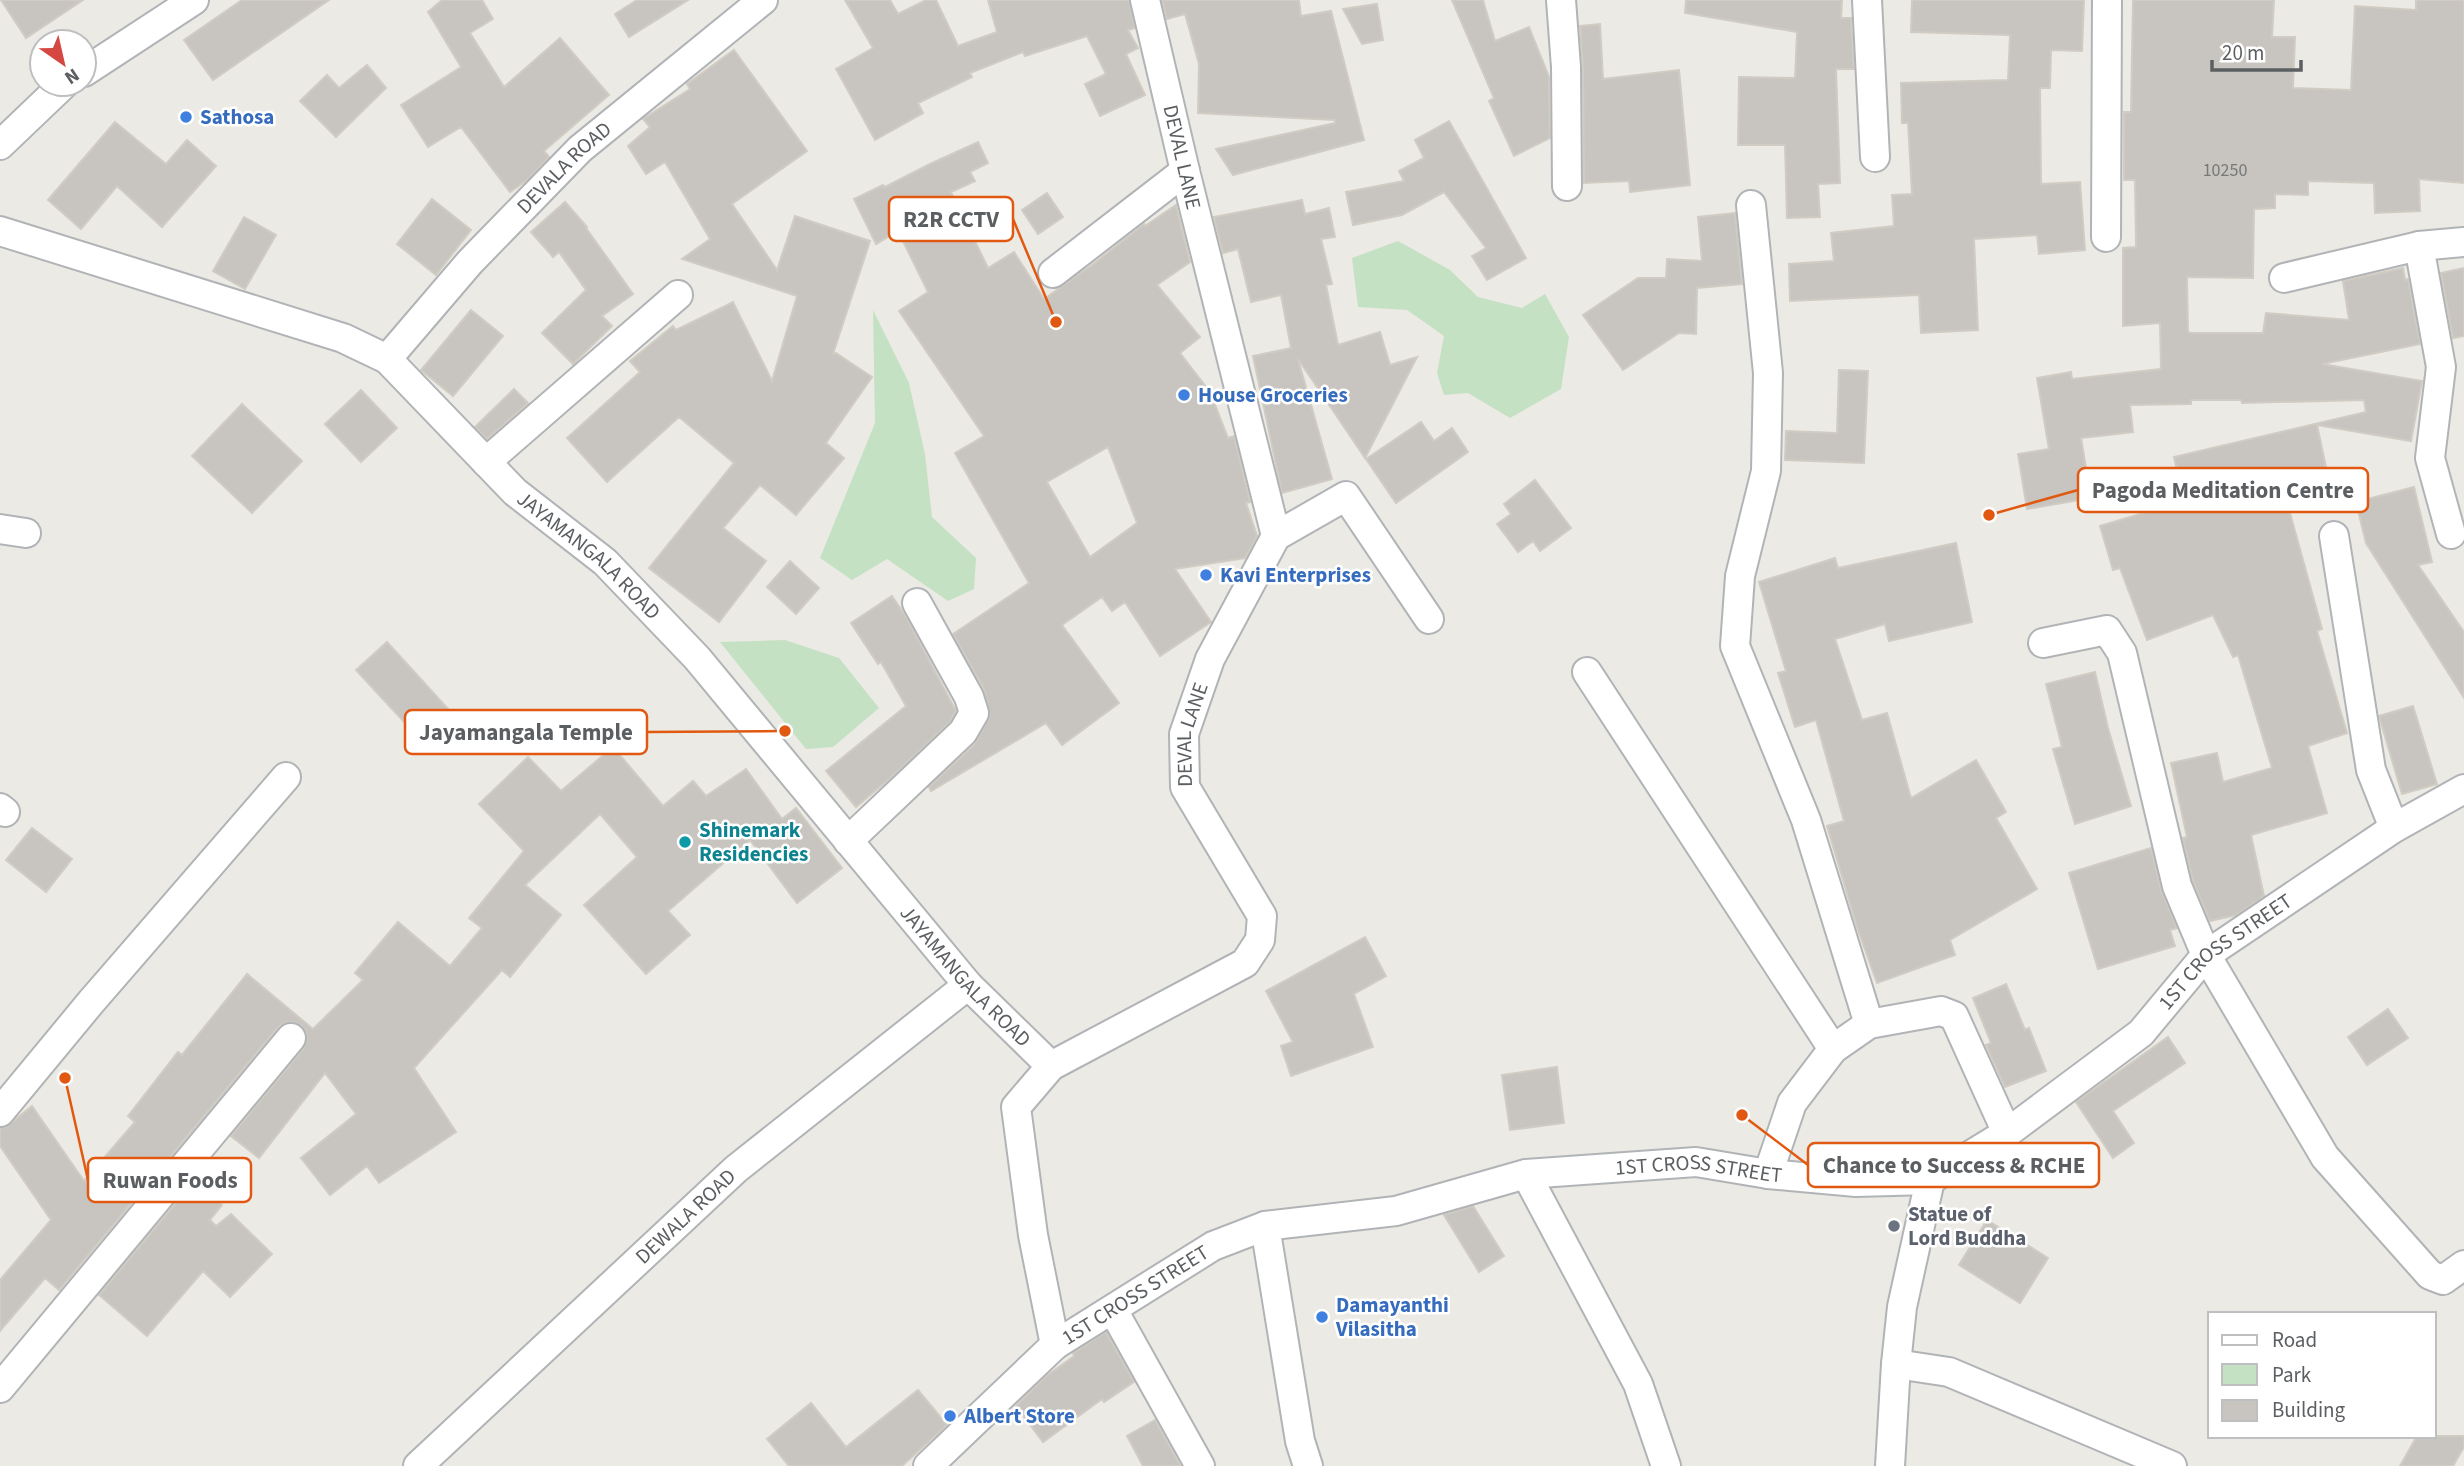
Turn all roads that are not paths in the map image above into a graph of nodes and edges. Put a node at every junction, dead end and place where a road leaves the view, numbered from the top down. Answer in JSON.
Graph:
{"nodes":[{"id":1,"x":194,"y":0,"type":"edge"},
{"id":2,"x":763,"y":0,"type":"edge"},
{"id":3,"x":1145,"y":0,"type":"edge"},
{"id":4,"x":1561,"y":0,"type":"edge"},
{"id":5,"x":1867,"y":0,"type":"edge"},
{"id":6,"x":2107,"y":0,"type":"edge"},
{"id":7,"x":98,"y":63,"type":"edge"},
{"id":8,"x":49,"y":98,"type":"edge"},
{"id":9,"x":0,"y":145,"type":"edge"},
{"id":10,"x":1875,"y":157,"type":"dead end"},
{"id":11,"x":1185,"y":171,"type":"junction"},
{"id":12,"x":1567,"y":186,"type":"dead end"},
{"id":13,"x":1751,"y":205,"type":"dead end"},
{"id":14,"x":0,"y":231,"type":"edge"},
{"id":15,"x":2106,"y":237,"type":"dead end"},
{"id":16,"x":2464,"y":242,"type":"edge"},
{"id":17,"x":2419,"y":246,"type":"junction"},
{"id":18,"x":1053,"y":273,"type":"dead end"},
{"id":19,"x":2284,"y":278,"type":"dead end"},
{"id":20,"x":678,"y":295,"type":"dead end"},
{"id":21,"x":387,"y":359,"type":"junction"},
{"id":22,"x":486,"y":462,"type":"junction"},
{"id":23,"x":2451,"y":534,"type":"dead end"},
{"id":24,"x":1276,"y":536,"type":"junction"},
{"id":25,"x":2334,"y":536,"type":"dead end"},
{"id":26,"x":917,"y":603,"type":"dead end"},
{"id":27,"x":1429,"y":619,"type":"dead end"},
{"id":28,"x":2043,"y":643,"type":"dead end"},
{"id":29,"x":1587,"y":672,"type":"dead end"},
{"id":30,"x":286,"y":777,"type":"dead end"},
{"id":31,"x":2464,"y":789,"type":"edge"},
{"id":32,"x":2394,"y":828,"type":"junction"},
{"id":33,"x":848,"y":841,"type":"junction"},
{"id":34,"x":2206,"y":955,"type":"junction"},
{"id":35,"x":968,"y":985,"type":"junction"},
{"id":36,"x":1869,"y":1024,"type":"junction"},
{"id":37,"x":291,"y":1038,"type":"dead end"},
{"id":38,"x":1833,"y":1049,"type":"junction"},
{"id":39,"x":1051,"y":1066,"type":"junction"},
{"id":40,"x":0,"y":1112,"type":"edge"},
{"id":41,"x":2007,"y":1133,"type":"junction"},
{"id":42,"x":1526,"y":1174,"type":"junction"},
{"id":43,"x":1768,"y":1174,"type":"junction"},
{"id":44,"x":1930,"y":1180,"type":"junction"},
{"id":45,"x":1265,"y":1226,"type":"junction"},
{"id":46,"x":2464,"y":1265,"type":"edge"},
{"id":47,"x":1113,"y":1310,"type":"junction"},
{"id":48,"x":1055,"y":1345,"type":"junction"},
{"id":49,"x":1896,"y":1364,"type":"junction"},
{"id":50,"x":0,"y":1388,"type":"edge"},
{"id":51,"x":945,"y":1460,"type":"edge"},
{"id":52,"x":418,"y":1466,"type":"edge"},
{"id":53,"x":1200,"y":1466,"type":"edge"},
{"id":54,"x":1308,"y":1466,"type":"edge"},
{"id":55,"x":1666,"y":1466,"type":"edge"},
{"id":56,"x":1890,"y":1466,"type":"edge"},
{"id":57,"x":2172,"y":1466,"type":"edge"}],
"edges":[{"from":1,"to":7,"type":"street"},
{"from":2,"to":21,"type":"street","name":"DEVALA ROAD"},
{"from":3,"to":11,"type":"street","name":"DEVAL LANE"},
{"from":4,"to":12,"type":"street"},
{"from":5,"to":10,"type":"street"},
{"from":6,"to":15,"type":"street"},
{"from":8,"to":9,"type":"street"},
{"from":11,"to":18,"type":"street"},
{"from":11,"to":24,"type":"street","name":"DEVAL LANE"},
{"from":13,"to":36,"type":"street"},
{"from":14,"to":21,"type":"street","name":"JAYAMANGALA ROAD"},
{"from":16,"to":17,"type":"street"},
{"from":17,"to":19,"type":"street"},
{"from":17,"to":23,"type":"street"},
{"from":20,"to":22,"type":"street"},
{"from":21,"to":22,"type":"street","name":"JAYAMANGALA ROAD"},
{"from":22,"to":33,"type":"street","name":"JAYAMANGALA ROAD"},
{"from":24,"to":27,"type":"street"},
{"from":24,"to":39,"type":"street","name":"DEVAL LANE"},
{"from":25,"to":32,"type":"street"},
{"from":26,"to":33,"type":"street"},
{"from":28,"to":34,"type":"street"},
{"from":29,"to":38,"type":"street"},
{"from":30,"to":40,"type":"street"},
{"from":31,"to":32,"type":"street","name":"1ST CROSS STREET"},
{"from":32,"to":34,"type":"street","name":"1ST CROSS STREET"},
{"from":33,"to":35,"type":"street","name":"JAYAMANGALA ROAD"},
{"from":34,"to":41,"type":"street","name":"1ST CROSS STREET"},
{"from":34,"to":46,"type":"street"},
{"from":35,"to":39,"type":"street","name":"JAYAMANGALA ROAD"},
{"from":35,"to":52,"type":"street","name":"DEWALA ROAD"},
{"from":36,"to":38,"type":"street"},
{"from":36,"to":41,"type":"street"},
{"from":37,"to":50,"type":"street"},
{"from":38,"to":43,"type":"street"},
{"from":39,"to":48,"type":"street","name":"DEVAL LANE"},
{"from":41,"to":44,"type":"street","name":"1ST CROSS STREET"},
{"from":42,"to":43,"type":"street","name":"1ST CROSS STREET"},
{"from":42,"to":45,"type":"street","name":"1ST CROSS STREET"},
{"from":42,"to":55,"type":"street"},
{"from":43,"to":44,"type":"street","name":"1ST CROSS STREET"},
{"from":44,"to":49,"type":"street"},
{"from":45,"to":47,"type":"street","name":"1ST CROSS STREET"},
{"from":45,"to":54,"type":"street"},
{"from":47,"to":48,"type":"street","name":"1ST CROSS STREET"},
{"from":47,"to":53,"type":"street"},
{"from":48,"to":51,"type":"street","name":"1ST CROSS STREET"},
{"from":49,"to":56,"type":"street"},
{"from":49,"to":57,"type":"street"}]}
